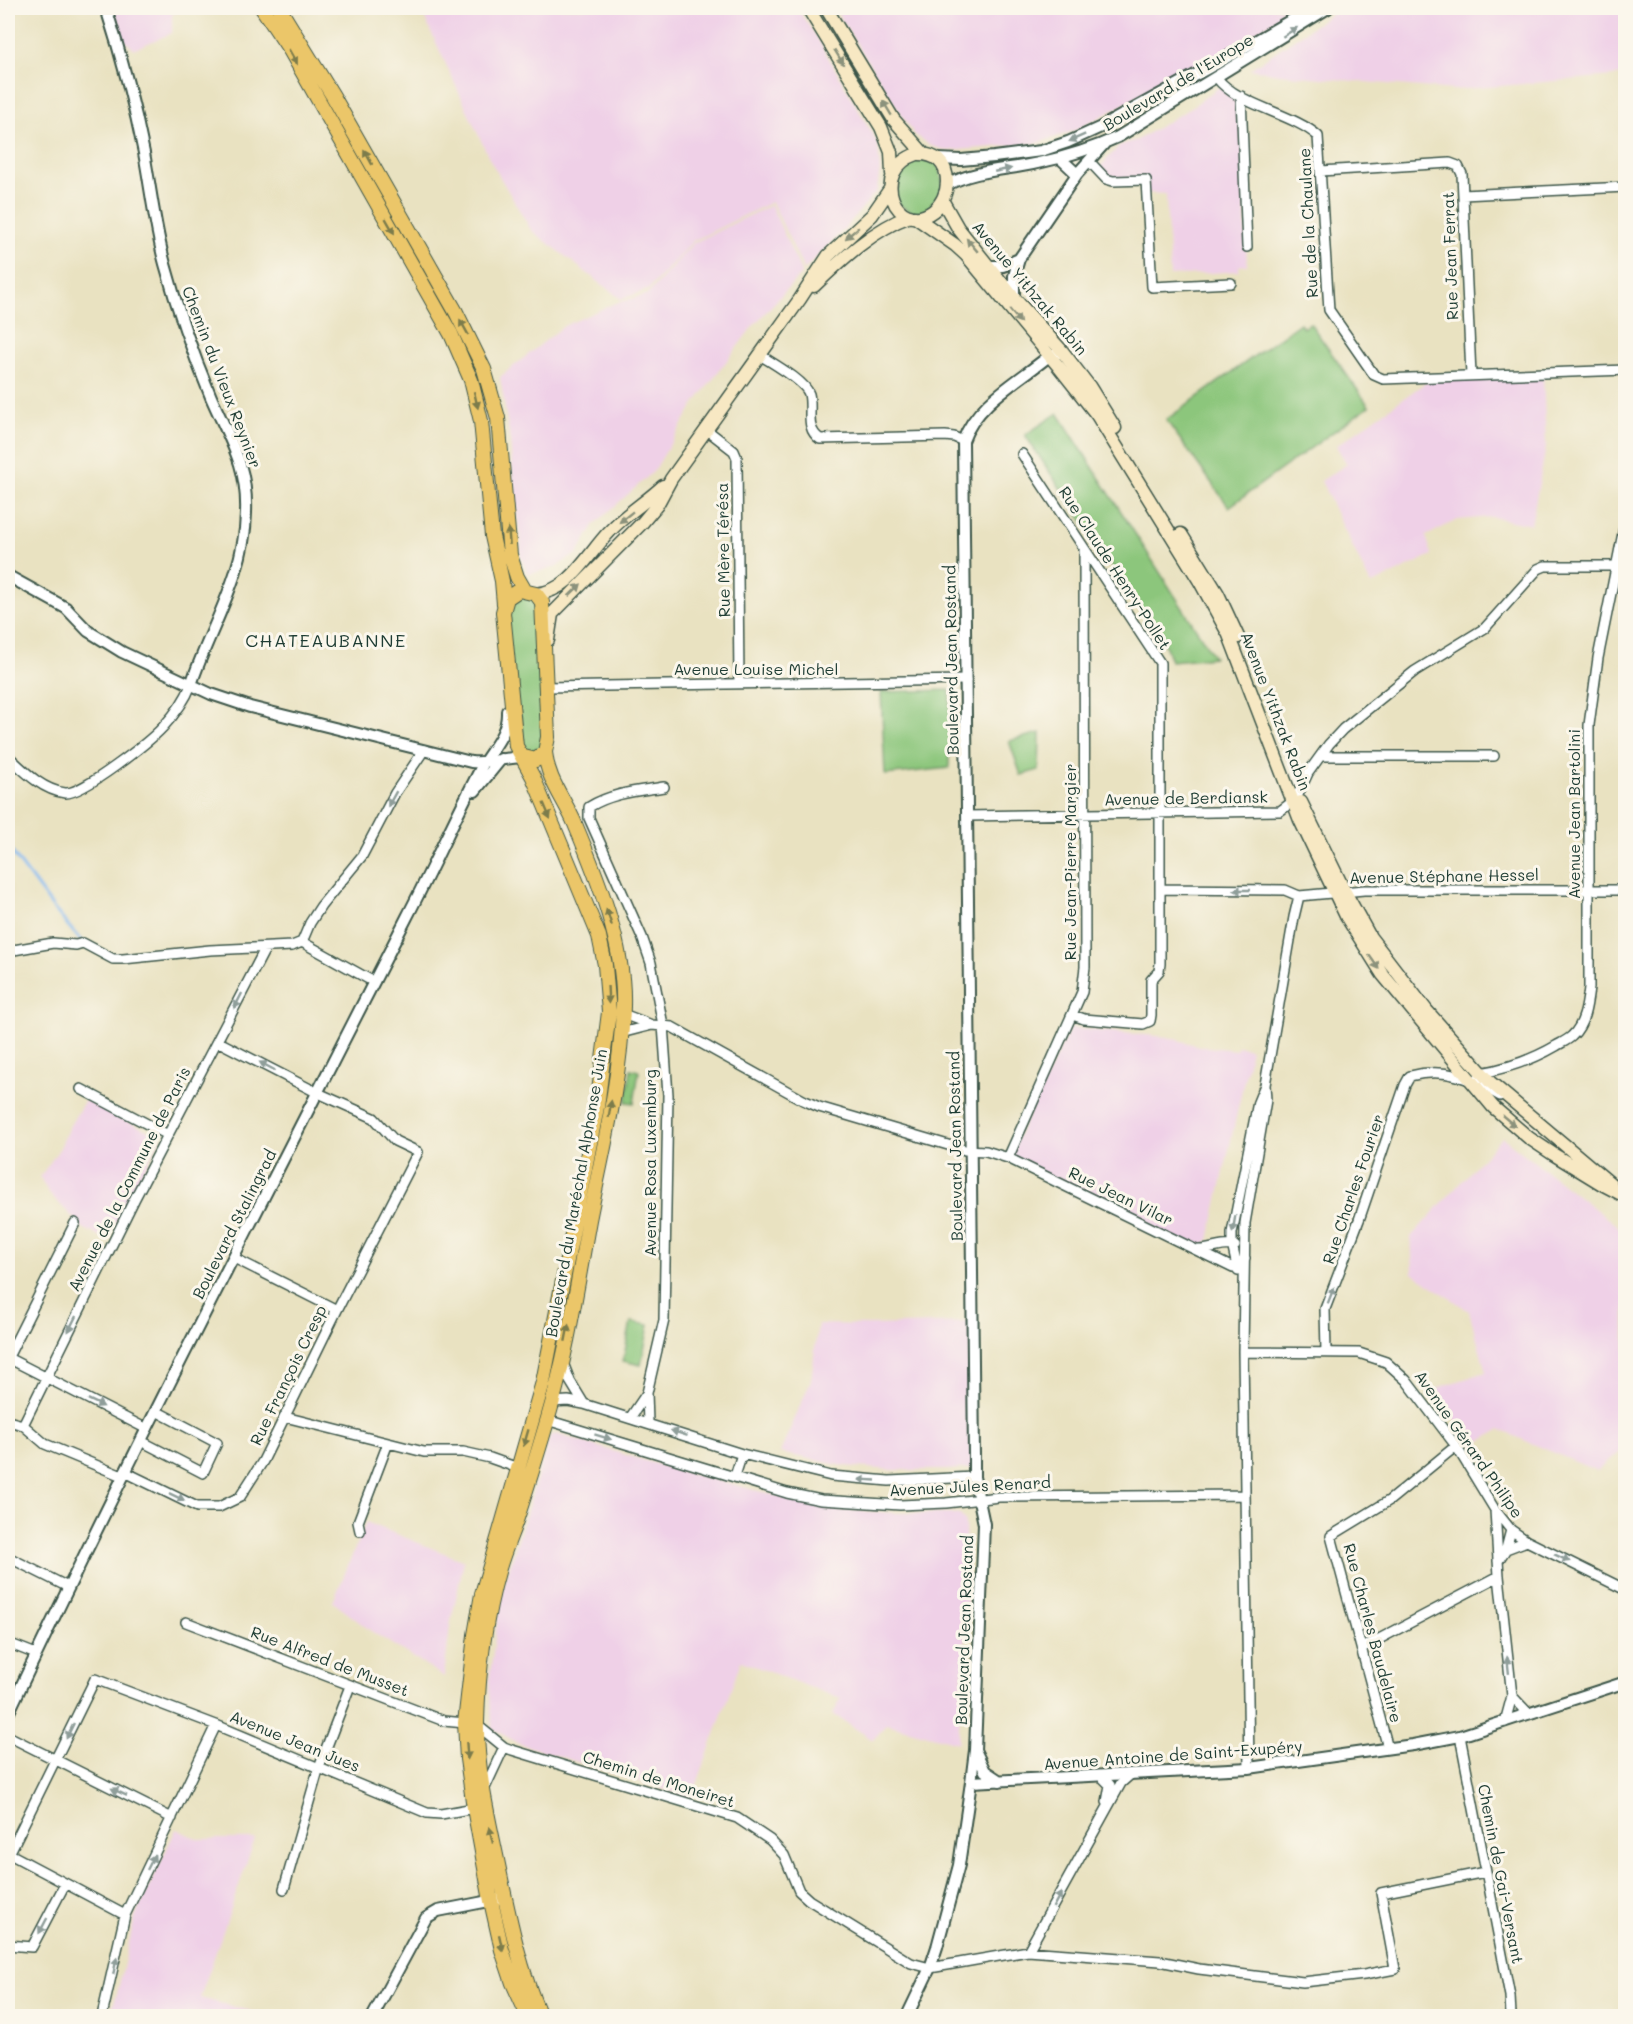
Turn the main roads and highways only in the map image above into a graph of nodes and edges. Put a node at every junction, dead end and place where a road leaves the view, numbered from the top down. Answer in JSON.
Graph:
{"nodes":[{"id":1,"x":262,"y":8,"type":"edge"},
{"id":2,"x":279,"y":8,"type":"edge"},
{"id":3,"x":808,"y":8,"type":"edge"},
{"id":4,"x":826,"y":8,"type":"edge"},
{"id":5,"x":924,"y":154,"type":"junction"},
{"id":6,"x":892,"y":174,"type":"junction"},
{"id":7,"x":890,"y":189,"type":"junction"},
{"id":8,"x":942,"y":200,"type":"junction"},
{"id":9,"x":912,"y":216,"type":"junction"},
{"id":10,"x":800,"y":299,"type":"junction"},
{"id":11,"x":670,"y":479,"type":"junction"},
{"id":12,"x":530,"y":592,"type":"junction"},
{"id":13,"x":504,"y":604,"type":"junction"},
{"id":14,"x":544,"y":659,"type":"junction"},
{"id":15,"x":545,"y":752,"type":"junction"},
{"id":16,"x":524,"y":757,"type":"junction"},
{"id":17,"x":1296,"y":799,"type":"junction"},
{"id":18,"x":1340,"y":892,"type":"junction"},
{"id":19,"x":1456,"y":1053,"type":"junction"},
{"id":20,"x":1479,"y":1080,"type":"junction"},
{"id":21,"x":1624,"y":1196,"type":"edge"},
{"id":22,"x":544,"y":1411,"type":"junction"},
{"id":23,"x":471,"y":1724,"type":"junction"},
{"id":24,"x":480,"y":1807,"type":"junction"},
{"id":25,"x":498,"y":1899,"type":"junction"},
{"id":26,"x":528,"y":2016,"type":"edge"},
{"id":27,"x":540,"y":2016,"type":"edge"}],
"edges":[{"from":1,"to":13,"type":"main road","name":"Boulevard du Maréchal Alphonse Juin","one_way":true},
{"from":12,"to":2,"type":"main road","name":"Boulevard du Maréchal Alphonse Juin","one_way":true},
{"from":3,"to":6,"type":"main road","one_way":true},
{"from":5,"to":4,"type":"main road","one_way":true},
{"from":5,"to":6,"type":"main road"},
{"from":5,"to":8,"type":"main road"},
{"from":6,"to":7,"type":"main road"},
{"from":7,"to":9,"type":"main road"},
{"from":7,"to":10,"type":"main road","one_way":true},
{"from":8,"to":9,"type":"main road"},
{"from":17,"to":8,"type":"main road","name":"Avenue Yithzak Rabin","one_way":true},
{"from":9,"to":10,"type":"main road"},
{"from":9,"to":17,"type":"main road","name":"Avenue Yithzak Rabin","one_way":true},
{"from":10,"to":11,"type":"main road"},
{"from":11,"to":12,"type":"main road","one_way":true},
{"from":14,"to":11,"type":"main road","one_way":true},
{"from":12,"to":13,"type":"main road"},
{"from":12,"to":14,"type":"main road","name":"Boulevard du Maréchal Alphonse Juin"},
{"from":13,"to":16,"type":"main road","name":"Boulevard du Maréchal Alphonse Juin"},
{"from":14,"to":15,"type":"main road","name":"Boulevard du Maréchal Alphonse Juin"},
{"from":15,"to":16,"type":"main road"},
{"from":22,"to":15,"type":"main road","name":"Boulevard du Maréchal Alphonse Juin","one_way":true},
{"from":16,"to":22,"type":"main road","name":"Boulevard du Maréchal Alphonse Juin","one_way":true},
{"from":17,"to":18,"type":"main road","name":"Avenue Yithzak Rabin"},
{"from":18,"to":19,"type":"main road","name":"Avenue Yithzak Rabin"},
{"from":18,"to":19,"type":"main road","name":"Avenue Yithzak Rabin","one_way":true},
{"from":19,"to":20,"type":"main road","name":"Avenue Yithzak Rabin"},
{"from":19,"to":20,"type":"main road","name":"Avenue Yithzak Rabin"},
{"from":20,"to":21,"type":"main road","name":"Avenue Yithzak Rabin"},
{"from":20,"to":21,"type":"main road","name":"Avenue Yithzak Rabin","one_way":true},
{"from":22,"to":23,"type":"main road","name":"Boulevard du Maréchal Alphonse Juin"},
{"from":22,"to":23,"type":"main road","name":"Boulevard du Maréchal Alphonse Juin","one_way":true},
{"from":23,"to":24,"type":"main road","name":"Boulevard du Maréchal Alphonse Juin","one_way":true},
{"from":23,"to":24,"type":"main road","name":"Boulevard du Maréchal Alphonse Juin"},
{"from":24,"to":25,"type":"main road","name":"Boulevard du Maréchal Alphonse Juin"},
{"from":25,"to":26,"type":"main road","name":"Boulevard du Maréchal Alphonse Juin","one_way":true},
{"from":25,"to":27,"type":"main road","name":"Boulevard du Maréchal Alphonse Juin"}]}
